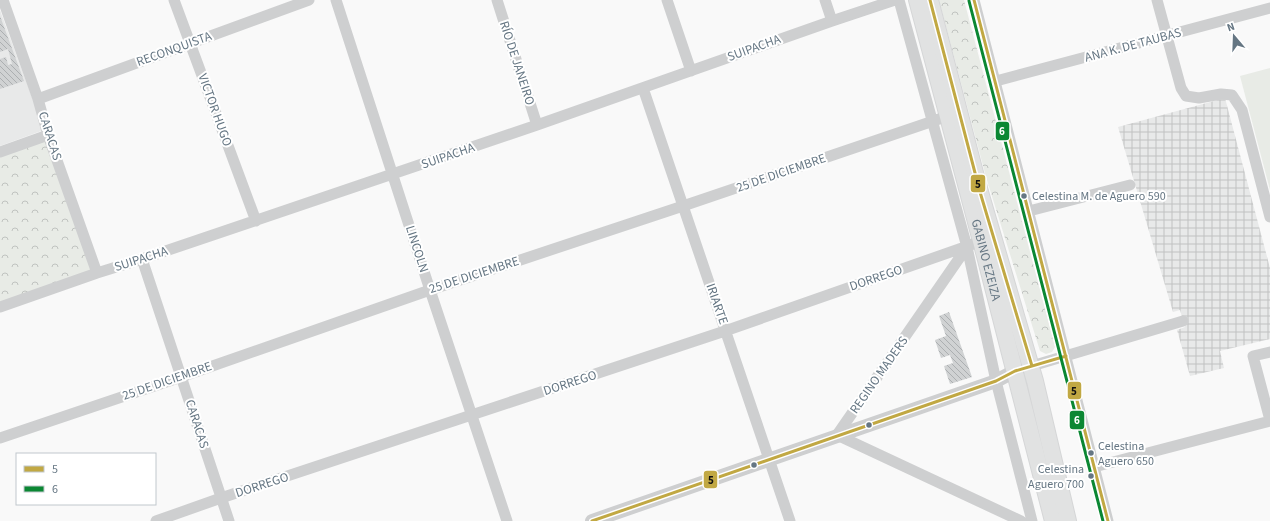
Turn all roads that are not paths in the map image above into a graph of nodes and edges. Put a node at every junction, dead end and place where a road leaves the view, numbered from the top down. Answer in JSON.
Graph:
{"nodes":[{"id":1,"x":3,"y":0,"type":"edge"},
{"id":2,"x":174,"y":0,"type":"edge"},
{"id":3,"x":309,"y":0,"type":"edge"},
{"id":4,"x":336,"y":0,"type":"edge"},
{"id":5,"x":497,"y":0,"type":"edge"},
{"id":6,"x":667,"y":0,"type":"edge"},
{"id":7,"x":825,"y":0,"type":"edge"},
{"id":8,"x":895,"y":0,"type":"edge"},
{"id":9,"x":899,"y":0,"type":"edge"},
{"id":10,"x":917,"y":0,"type":"edge"},
{"id":11,"x":930,"y":0,"type":"edge"},
{"id":12,"x":974,"y":0,"type":"edge"},
{"id":13,"x":1157,"y":0,"type":"edge"},
{"id":14,"x":1270,"y":8,"type":"edge"},
{"id":15,"x":832,"y":20,"type":"junction"},
{"id":16,"x":1166,"y":36,"type":"junction"},
{"id":17,"x":190,"y":43,"type":"junction"},
{"id":18,"x":691,"y":71,"type":"junction"},
{"id":19,"x":996,"y":81,"type":"junction"},
{"id":20,"x":644,"y":88,"type":"junction"},
{"id":21,"x":38,"y":99,"type":"junction"},
{"id":22,"x":948,"y":116,"type":"junction"},
{"id":23,"x":932,"y":121,"type":"junction"},
{"id":24,"x":537,"y":126,"type":"junction"},
{"id":25,"x":48,"y":135,"type":"junction"},
{"id":26,"x":0,"y":152,"type":"edge"},
{"id":27,"x":392,"y":174,"type":"junction"},
{"id":28,"x":1130,"y":185,"type":"dead end"},
{"id":29,"x":683,"y":206,"type":"junction"},
{"id":30,"x":1029,"y":211,"type":"junction"},
{"id":31,"x":1270,"y":217,"type":"edge"},
{"id":32,"x":256,"y":221,"type":"junction"},
{"id":33,"x":974,"y":244,"type":"junction"},
{"id":34,"x":142,"y":259,"type":"junction"},
{"id":35,"x":97,"y":273,"type":"junction"},
{"id":36,"x":430,"y":290,"type":"junction"},
{"id":37,"x":0,"y":307,"type":"edge"},
{"id":38,"x":1183,"y":321,"type":"dead end"},
{"id":39,"x":726,"y":331,"type":"junction"},
{"id":40,"x":1270,"y":352,"type":"edge"},
{"id":41,"x":1066,"y":356,"type":"junction"},
{"id":42,"x":1032,"y":366,"type":"junction"},
{"id":43,"x":1015,"y":371,"type":"junction"},
{"id":44,"x":181,"y":377,"type":"junction"},
{"id":45,"x":996,"y":380,"type":"junction"},
{"id":46,"x":471,"y":416,"type":"junction"},
{"id":47,"x":1270,"y":421,"type":"edge"},
{"id":48,"x":837,"y":435,"type":"junction"},
{"id":49,"x":0,"y":438,"type":"edge"},
{"id":50,"x":769,"y":459,"type":"junction"},
{"id":51,"x":1094,"y":467,"type":"junction"},
{"id":52,"x":221,"y":498,"type":"junction"},
{"id":53,"x":156,"y":521,"type":"edge"},
{"id":54,"x":229,"y":521,"type":"edge"},
{"id":55,"x":507,"y":521,"type":"edge"},
{"id":56,"x":592,"y":521,"type":"edge"},
{"id":57,"x":790,"y":521,"type":"edge"},
{"id":58,"x":1021,"y":521,"type":"edge"},
{"id":59,"x":1032,"y":521,"type":"edge"},
{"id":60,"x":1053,"y":521,"type":"edge"},
{"id":61,"x":1068,"y":521,"type":"edge"},
{"id":62,"x":1108,"y":521,"type":"edge"}],
"edges":[{"from":1,"to":21,"type":"street","name":"CARACAS"},
{"from":2,"to":17,"type":"street","name":"VICTOR HUGO"},
{"from":3,"to":17,"type":"street","name":"RECONQUISTA"},
{"from":4,"to":27,"type":"street","name":"LINCOLN"},
{"from":5,"to":24,"type":"street","name":"RÍO DE JANEIRO"},
{"from":6,"to":18,"type":"street"},
{"from":7,"to":15,"type":"street"},
{"from":8,"to":15,"type":"street","name":"SUIPACHA"},
{"from":9,"to":23,"type":"street"},
{"from":10,"to":22,"type":"main road","name":"GABINO EZEIZA"},
{"from":11,"to":42,"type":"main road","name":"GABINO EZEIZA"},
{"from":12,"to":19,"type":"street"},
{"from":13,"to":16,"type":"street"},
{"from":14,"to":16,"type":"street","name":"ANA K. DE TAUBAS"},
{"from":15,"to":18,"type":"street","name":"SUIPACHA"},
{"from":16,"to":19,"type":"street","name":"ANA K. DE TAUBAS"},
{"from":16,"to":31,"type":"street"},
{"from":17,"to":21,"type":"street","name":"RECONQUISTA"},
{"from":17,"to":32,"type":"street","name":"VICTOR HUGO"},
{"from":18,"to":20,"type":"street","name":"SUIPACHA"},
{"from":19,"to":30,"type":"street"},
{"from":20,"to":24,"type":"street","name":"SUIPACHA"},
{"from":20,"to":29,"type":"street","name":"IRIARTE"},
{"from":21,"to":25,"type":"street","name":"CARACAS"},
{"from":22,"to":23,"type":"street","name":"25 DE DICIEMBRE"},
{"from":22,"to":33,"type":"main road","name":"GABINO EZEIZA"},
{"from":23,"to":29,"type":"street","name":"25 DE DICIEMBRE"},
{"from":23,"to":33,"type":"street"},
{"from":24,"to":27,"type":"street","name":"SUIPACHA"},
{"from":25,"to":26,"type":"street"},
{"from":25,"to":35,"type":"street","name":"CARACAS"},
{"from":27,"to":32,"type":"street","name":"SUIPACHA"},
{"from":27,"to":36,"type":"street","name":"LINCOLN"},
{"from":28,"to":30,"type":"street"},
{"from":29,"to":36,"type":"street","name":"25 DE DICIEMBRE"},
{"from":29,"to":39,"type":"street","name":"IRIARTE"},
{"from":30,"to":41,"type":"street"},
{"from":32,"to":34,"type":"street","name":"SUIPACHA"},
{"from":33,"to":39,"type":"street","name":"DORREGO"},
{"from":33,"to":43,"type":"main road","name":"GABINO EZEIZA"},
{"from":33,"to":45,"type":"street"},
{"from":33,"to":48,"type":"street","name":"REGINO MADERS"},
{"from":34,"to":35,"type":"street","name":"SUIPACHA"},
{"from":34,"to":44,"type":"street","name":"CARACAS"},
{"from":35,"to":37,"type":"street","name":"SUIPACHA"},
{"from":36,"to":44,"type":"street","name":"25 DE DICIEMBRE"},
{"from":36,"to":46,"type":"street","name":"LINCOLN"},
{"from":38,"to":41,"type":"street"},
{"from":39,"to":46,"type":"street","name":"DORREGO"},
{"from":39,"to":50,"type":"street","name":"IRIARTE"},
{"from":40,"to":47,"type":"street"},
{"from":41,"to":42,"type":"street"},
{"from":41,"to":51,"type":"street"},
{"from":42,"to":43,"type":"street"},
{"from":42,"to":61,"type":"main road","name":"GABINO EZEIZA"},
{"from":43,"to":45,"type":"street"},
{"from":43,"to":60,"type":"main road","name":"GABINO EZEIZA"},
{"from":44,"to":49,"type":"street","name":"25 DE DICIEMBRE"},
{"from":44,"to":52,"type":"street","name":"CARACAS"},
{"from":45,"to":48,"type":"street"},
{"from":45,"to":59,"type":"street"},
{"from":46,"to":52,"type":"street","name":"DORREGO"},
{"from":46,"to":55,"type":"street","name":"LINCOLN"},
{"from":47,"to":51,"type":"street"},
{"from":48,"to":50,"type":"street"},
{"from":48,"to":58,"type":"street"},
{"from":50,"to":56,"type":"street"},
{"from":50,"to":57,"type":"street","name":"IRIARTE"},
{"from":51,"to":62,"type":"street"},
{"from":52,"to":53,"type":"street","name":"DORREGO"},
{"from":52,"to":54,"type":"street","name":"CARACAS"}]}
